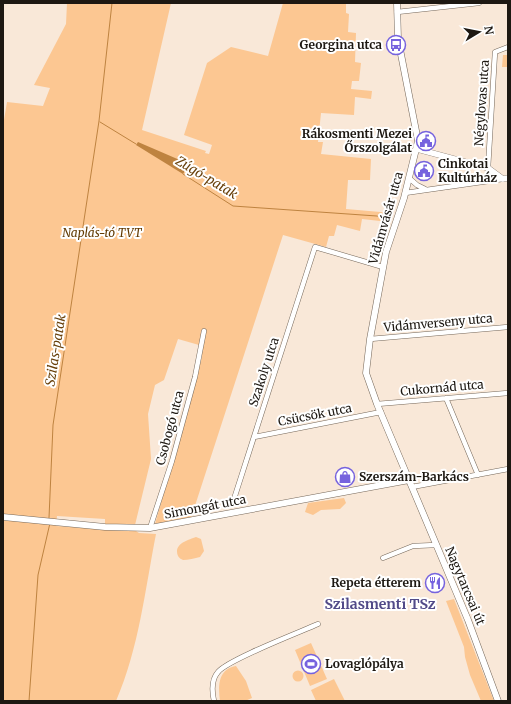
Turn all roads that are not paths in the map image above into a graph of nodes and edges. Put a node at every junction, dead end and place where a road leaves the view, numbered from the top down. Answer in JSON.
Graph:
{"nodes":[{"id":1,"x":397,"y":3,"type":"edge"},
{"id":2,"x":480,"y":3,"type":"edge"},
{"id":3,"x":397,"y":12,"type":"junction"},
{"id":4,"x":508,"y":47,"type":"edge"},
{"id":5,"x":416,"y":149,"type":"junction"},
{"id":6,"x":488,"y":168,"type":"junction"},
{"id":7,"x":409,"y":178,"type":"junction"},
{"id":8,"x":506,"y":178,"type":"edge"},
{"id":9,"x":426,"y":189,"type":"junction"},
{"id":10,"x":405,"y":193,"type":"junction"},
{"id":11,"x":383,"y":267,"type":"junction"},
{"id":12,"x":508,"y":327,"type":"edge"},
{"id":13,"x":204,"y":331,"type":"dead end"},
{"id":14,"x":370,"y":339,"type":"junction"},
{"id":15,"x":508,"y":393,"type":"edge"},
{"id":16,"x":446,"y":398,"type":"junction"},
{"id":17,"x":377,"y":404,"type":"junction"},
{"id":18,"x":381,"y":412,"type":"junction"},
{"id":19,"x":254,"y":437,"type":"junction"},
{"id":20,"x":508,"y":469,"type":"edge"},
{"id":21,"x":478,"y":475,"type":"junction"},
{"id":22,"x":409,"y":480,"type":"junction"},
{"id":23,"x":412,"y":487,"type":"junction"},
{"id":24,"x":233,"y":502,"type":"dead end"},
{"id":25,"x":3,"y":517,"type":"edge"},
{"id":26,"x":150,"y":528,"type":"junction"},
{"id":27,"x":436,"y":545,"type":"junction"},
{"id":28,"x":383,"y":558,"type":"dead end"},
{"id":29,"x":318,"y":624,"type":"dead end"},
{"id":30,"x":214,"y":701,"type":"edge"},
{"id":31,"x":498,"y":701,"type":"edge"}],
"edges":[{"from":1,"to":3,"type":"main road","name":"Vidámvásár utca"},
{"from":2,"to":3,"type":"street"},
{"from":3,"to":5,"type":"main road","name":"Vidámvásár utca"},
{"from":4,"to":6,"type":"street","name":"Négylovas utca"},
{"from":5,"to":6,"type":"street"},
{"from":5,"to":7,"type":"main road","name":"Vidámvásár utca"},
{"from":6,"to":8,"type":"street"},
{"from":7,"to":9,"type":"street"},
{"from":7,"to":10,"type":"main road","name":"Vidámvásár utca"},
{"from":8,"to":9,"type":"street"},
{"from":9,"to":10,"type":"street"},
{"from":10,"to":11,"type":"main road","name":"Vidámvásár utca"},
{"from":11,"to":14,"type":"main road","name":"Vidámvásár utca"},
{"from":11,"to":19,"type":"street","name":"Szakoly utca"},
{"from":12,"to":14,"type":"street","name":"Vidámverseny utca"},
{"from":13,"to":26,"type":"street","name":"Csobogó utca"},
{"from":14,"to":17,"type":"main road","name":"Vidámvásár utca"},
{"from":15,"to":16,"type":"street","name":"Cukornád utca"},
{"from":16,"to":17,"type":"street","name":"Cukornád utca"},
{"from":16,"to":21,"type":"street"},
{"from":17,"to":18,"type":"main road","name":"Vidámvásár utca"},
{"from":18,"to":19,"type":"street","name":"Csücsök utca"},
{"from":18,"to":22,"type":"main road","name":"Vidámvásár utca"},
{"from":19,"to":24,"type":"street","name":"Szakoly utca"},
{"from":20,"to":21,"type":"street"},
{"from":21,"to":23,"type":"street"},
{"from":22,"to":23,"type":"main road","name":"Nagytarcsai út"},
{"from":22,"to":26,"type":"main road","name":"Simongát utca"},
{"from":23,"to":27,"type":"main road","name":"Nagytarcsai út"},
{"from":25,"to":26,"type":"main road","name":"Simongát utca"},
{"from":27,"to":28,"type":"street"},
{"from":27,"to":31,"type":"main road","name":"Nagytarcsai út"},
{"from":29,"to":30,"type":"street"}]}
